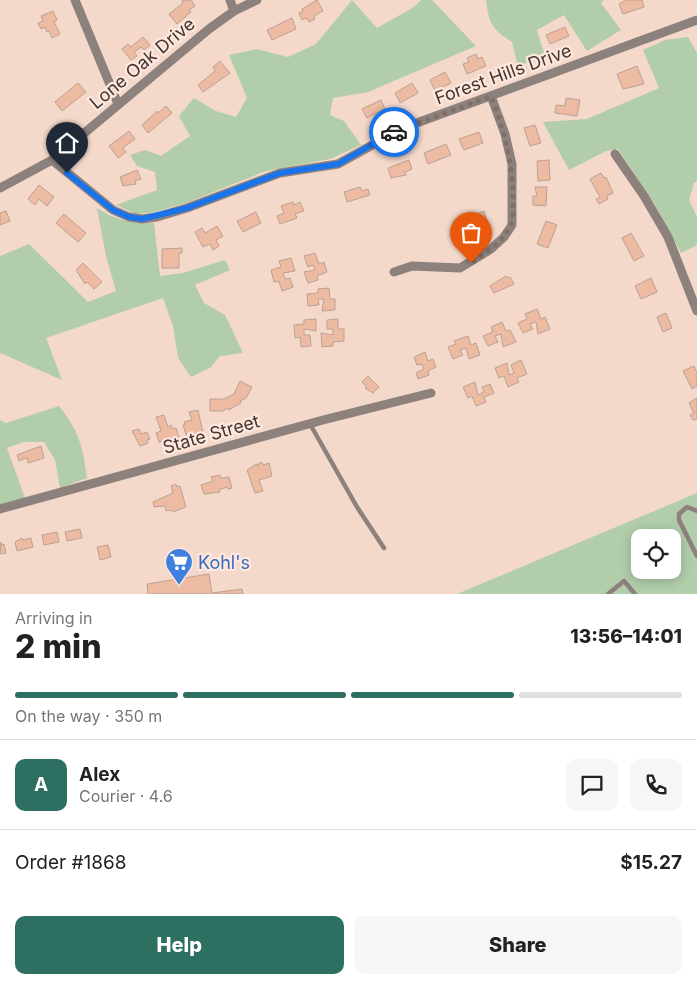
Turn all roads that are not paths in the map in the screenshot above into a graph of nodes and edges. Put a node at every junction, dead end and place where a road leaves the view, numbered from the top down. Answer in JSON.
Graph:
{"nodes":[{"id":1,"x":75,"y":0,"type":"edge"},
{"id":2,"x":230,"y":0,"type":"edge"},
{"id":3,"x":257,"y":0,"type":"edge"},
{"id":4,"x":234,"y":11,"type":"junction"},
{"id":5,"x":697,"y":20,"type":"edge"},
{"id":6,"x":491,"y":96,"type":"junction"},
{"id":7,"x":118,"y":104,"type":"junction"},
{"id":8,"x":615,"y":154,"type":"dead end"},
{"id":9,"x":52,"y":160,"type":"junction"},
{"id":10,"x":0,"y":188,"type":"edge"},
{"id":11,"x":394,"y":272,"type":"dead end"},
{"id":12,"x":697,"y":311,"type":"edge"},
{"id":13,"x":431,"y":393,"type":"dead end"},
{"id":14,"x":310,"y":424,"type":"junction"},
{"id":15,"x":0,"y":510,"type":"edge"},
{"id":16,"x":697,"y":511,"type":"edge"},
{"id":17,"x":384,"y":548,"type":"dead end"},
{"id":18,"x":697,"y":556,"type":"edge"},
{"id":19,"x":608,"y":594,"type":"edge"},
{"id":20,"x":635,"y":594,"type":"edge"}],
"edges":[{"from":1,"to":7,"type":"street"},
{"from":2,"to":4,"type":"street"},
{"from":3,"to":4,"type":"street","name":"Lone Oak Drive"},
{"from":4,"to":7,"type":"street","name":"Lone Oak Drive"},
{"from":5,"to":6,"type":"street","name":"Forest Hills Drive"},
{"from":6,"to":9,"type":"street","name":"Forest Hills Drive"},
{"from":6,"to":11,"type":"street"},
{"from":7,"to":9,"type":"street","name":"Lone Oak Drive"},
{"from":8,"to":12,"type":"street"},
{"from":9,"to":10,"type":"street","name":"Lone Oak Drive"},
{"from":13,"to":14,"type":"street","name":"State Street"},
{"from":14,"to":15,"type":"street","name":"State Street"},
{"from":14,"to":17,"type":"lane"},
{"from":16,"to":18,"type":"lane"},
{"from":19,"to":20,"type":"lane"}]}
